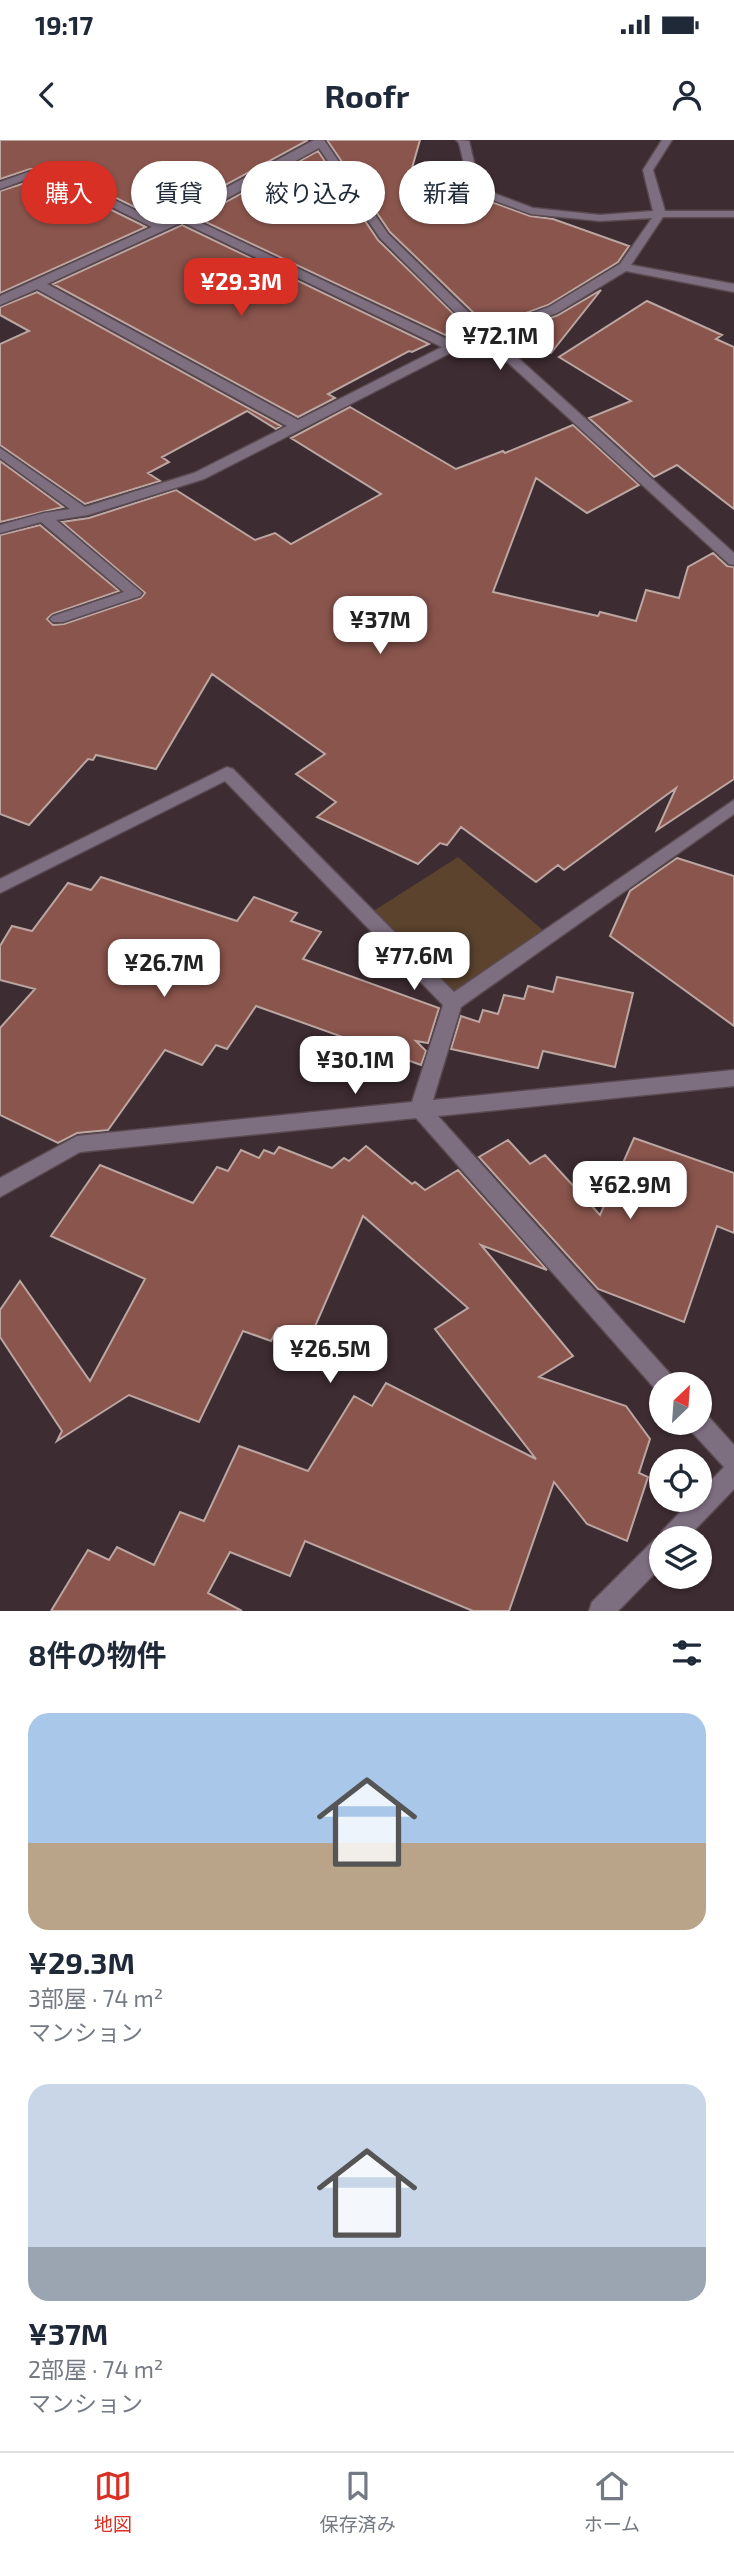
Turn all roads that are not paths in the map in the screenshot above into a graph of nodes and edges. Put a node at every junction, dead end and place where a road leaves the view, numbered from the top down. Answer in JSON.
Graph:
{"nodes":[{"id":1,"x":461,"y":140,"type":"edge"},
{"id":2,"x":667,"y":140,"type":"edge"},
{"id":3,"x":320,"y":141,"type":"edge"},
{"id":4,"x":0,"y":186,"type":"edge"},
{"id":5,"x":227,"y":193,"type":"edge"},
{"id":6,"x":660,"y":214,"type":"junction"},
{"id":7,"x":734,"y":214,"type":"edge"},
{"id":8,"x":170,"y":224,"type":"edge"},
{"id":9,"x":195,"y":224,"type":"edge"},
{"id":10,"x":162,"y":228,"type":"junction"},
{"id":11,"x":624,"y":267,"type":"junction"},
{"id":12,"x":38,"y":284,"type":"junction"},
{"id":13,"x":734,"y":288,"type":"edge"},
{"id":14,"x":0,"y":301,"type":"edge"},
{"id":15,"x":485,"y":335,"type":"junction"},
{"id":16,"x":452,"y":347,"type":"junction"},
{"id":17,"x":298,"y":426,"type":"junction"},
{"id":18,"x":0,"y":452,"type":"edge"},
{"id":19,"x":83,"y":512,"type":"junction"},
{"id":20,"x":44,"y":517,"type":"junction"},
{"id":21,"x":0,"y":529,"type":"edge"},
{"id":22,"x":734,"y":561,"type":"edge"},
{"id":23,"x":58,"y":619,"type":"dead end"},
{"id":24,"x":734,"y":806,"type":"edge"},
{"id":25,"x":0,"y":887,"type":"edge"},
{"id":26,"x":453,"y":1003,"type":"junction"},
{"id":27,"x":734,"y":1078,"type":"edge"},
{"id":28,"x":421,"y":1109,"type":"junction"},
{"id":29,"x":0,"y":1188,"type":"edge"},
{"id":30,"x":654,"y":1372,"type":"edge"},
{"id":31,"x":710,"y":1435,"type":"edge"},
{"id":32,"x":734,"y":1462,"type":"edge"},
{"id":33,"x":734,"y":1473,"type":"edge"},
{"id":34,"x":683,"y":1526,"type":"edge"},
{"id":35,"x":649,"y":1561,"type":"edge"},
{"id":36,"x":601,"y":1611,"type":"edge"}],
"edges":[{"from":1,"to":6,"type":"street"},
{"from":2,"to":6,"type":"street"},
{"from":3,"to":5,"type":"street"},
{"from":3,"to":15,"type":"street"},
{"from":4,"to":10,"type":"street"},
{"from":6,"to":7,"type":"street"},
{"from":6,"to":11,"type":"street"},
{"from":8,"to":10,"type":"street"},
{"from":9,"to":16,"type":"street"},
{"from":10,"to":12,"type":"street"},
{"from":11,"to":13,"type":"street"},
{"from":11,"to":15,"type":"street"},
{"from":12,"to":14,"type":"street"},
{"from":12,"to":17,"type":"street"},
{"from":15,"to":16,"type":"street"},
{"from":15,"to":22,"type":"street"},
{"from":16,"to":17,"type":"street"},
{"from":17,"to":19,"type":"street"},
{"from":18,"to":19,"type":"street"},
{"from":19,"to":20,"type":"street"},
{"from":20,"to":21,"type":"street"},
{"from":20,"to":23,"type":"street"},
{"from":24,"to":26,"type":"street"},
{"from":25,"to":26,"type":"street"},
{"from":26,"to":28,"type":"street"},
{"from":27,"to":28,"type":"street"},
{"from":28,"to":29,"type":"street"},
{"from":28,"to":30,"type":"street"},
{"from":31,"to":32,"type":"street"},
{"from":33,"to":34,"type":"street"},
{"from":35,"to":36,"type":"street"}]}
